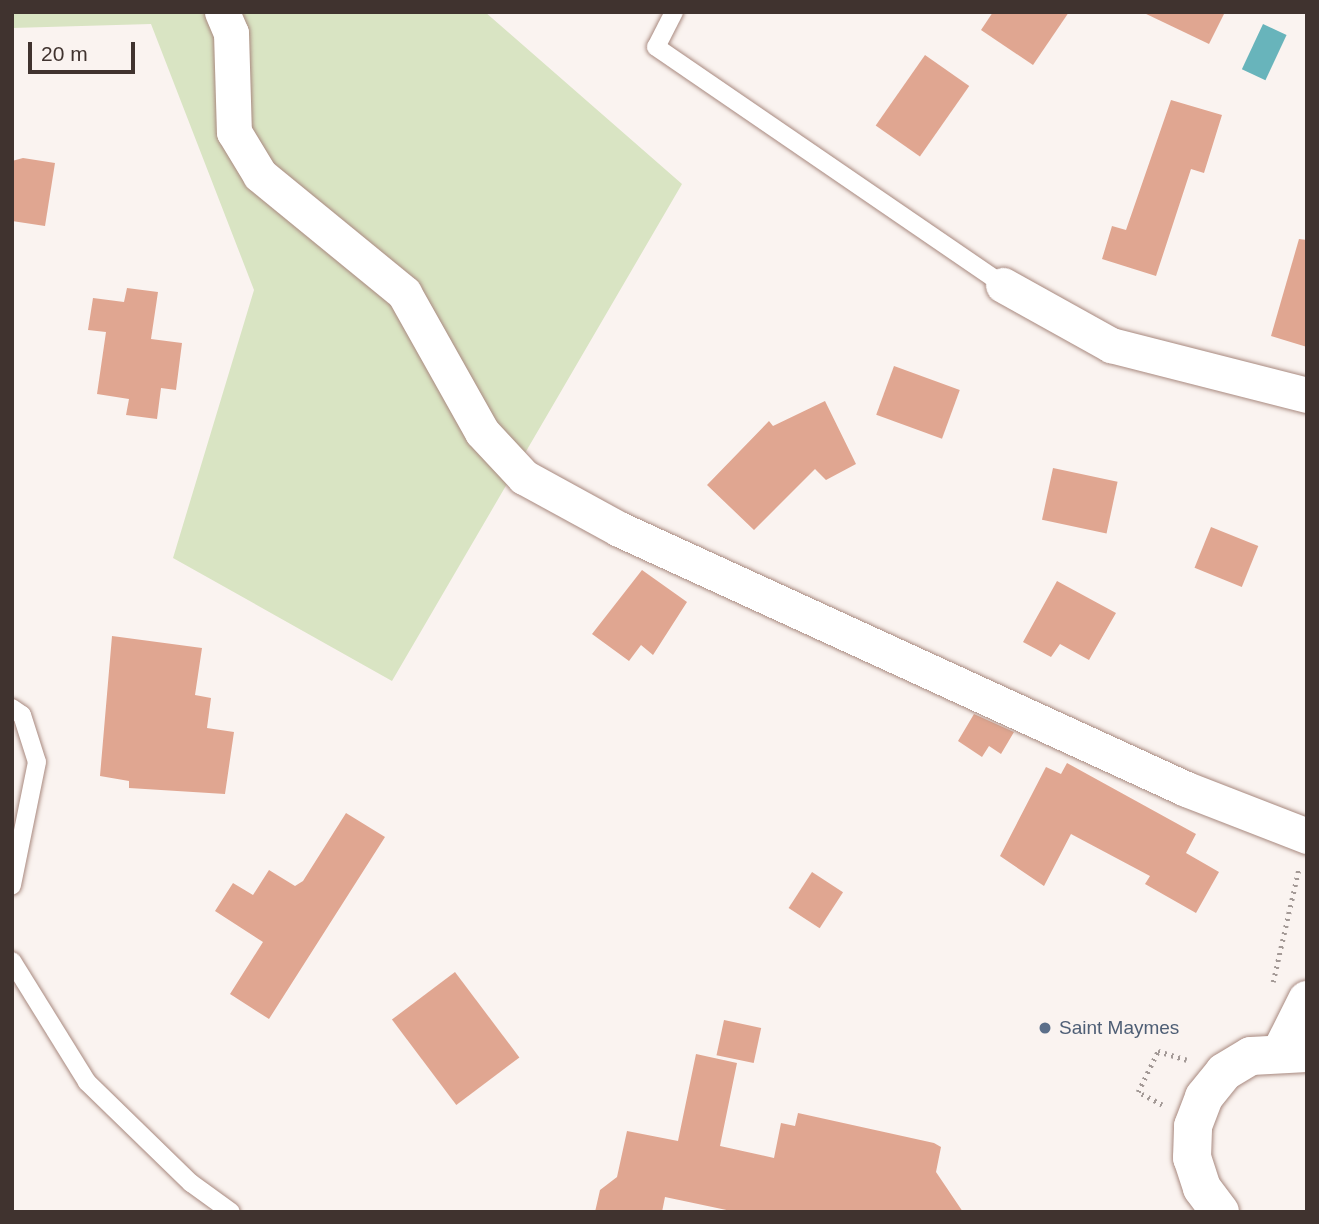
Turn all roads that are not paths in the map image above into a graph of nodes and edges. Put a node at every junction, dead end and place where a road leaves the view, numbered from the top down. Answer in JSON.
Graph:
{"nodes":[{"id":1,"x":222,"y":12,"type":"edge"},
{"id":2,"x":674,"y":12,"type":"edge"},
{"id":3,"x":1003,"y":285,"type":"joint"},
{"id":4,"x":1307,"y":395,"type":"edge"},
{"id":5,"x":12,"y":708,"type":"edge"},
{"id":6,"x":1306,"y":836,"type":"edge"},
{"id":7,"x":12,"y":885,"type":"edge"},
{"id":8,"x":12,"y":961,"type":"edge"},
{"id":9,"x":1289,"y":995,"type":"edge"},
{"id":10,"x":1294,"y":1051,"type":"edge"},
{"id":11,"x":231,"y":1212,"type":"edge"},
{"id":12,"x":1220,"y":1212,"type":"edge"}],
"edges":[{"from":1,"to":6,"type":"street"},
{"from":2,"to":3,"type":"lane"},
{"from":3,"to":4,"type":"street"},
{"from":5,"to":7,"type":"lane"},
{"from":8,"to":11,"type":"lane"},
{"from":9,"to":10,"type":"main road"},
{"from":10,"to":12,"type":"main road"}]}
